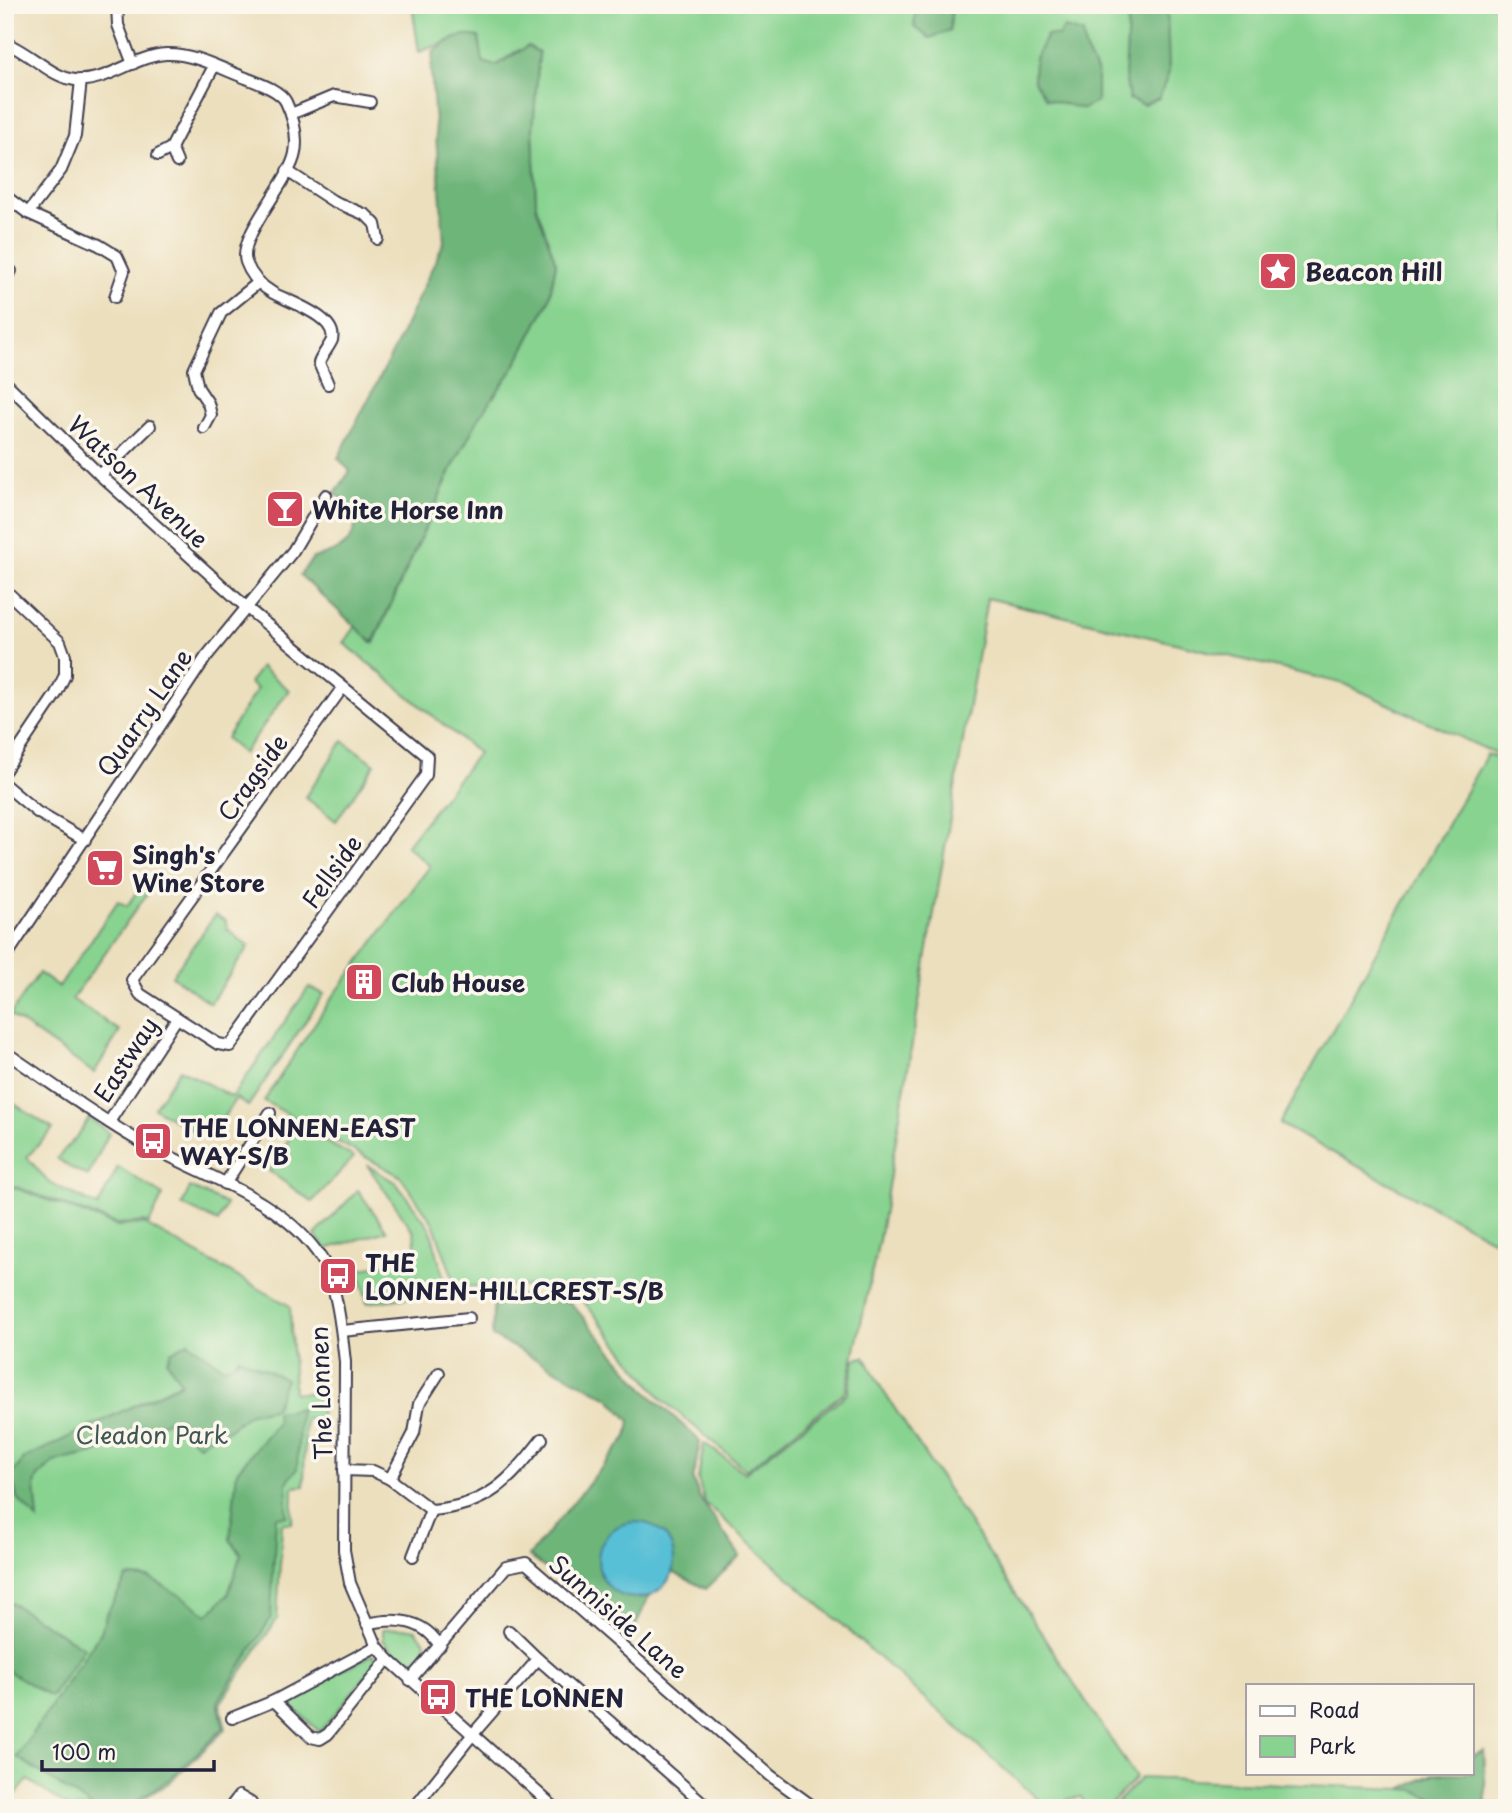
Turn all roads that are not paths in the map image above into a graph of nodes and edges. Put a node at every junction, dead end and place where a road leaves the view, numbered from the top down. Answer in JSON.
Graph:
{"nodes":[{"id":1,"x":117,"y":5,"type":"edge"},
{"id":2,"x":5,"y":43,"type":"edge"},
{"id":3,"x":133,"y":65,"type":"junction"},
{"id":4,"x":214,"y":66,"type":"junction"},
{"id":5,"x":81,"y":80,"type":"junction"},
{"id":6,"x":370,"y":102,"type":"dead end"},
{"id":7,"x":292,"y":114,"type":"junction"},
{"id":8,"x":171,"y":148,"type":"junction"},
{"id":9,"x":159,"y":155,"type":"dead end"},
{"id":10,"x":177,"y":162,"type":"dead end"},
{"id":11,"x":288,"y":171,"type":"junction"},
{"id":12,"x":5,"y":196,"type":"edge"},
{"id":13,"x":27,"y":213,"type":"junction"},
{"id":14,"x":378,"y":239,"type":"dead end"},
{"id":15,"x":259,"y":282,"type":"junction"},
{"id":16,"x":115,"y":297,"type":"dead end"},
{"id":17,"x":5,"y":382,"type":"edge"},
{"id":18,"x":328,"y":384,"type":"dead end"},
{"id":19,"x":150,"y":426,"type":"dead end"},
{"id":20,"x":204,"y":428,"type":"dead end"},
{"id":21,"x":100,"y":475,"type":"junction"},
{"id":22,"x":326,"y":495,"type":"dead end"},
{"id":23,"x":5,"y":590,"type":"edge"},
{"id":24,"x":247,"y":608,"type":"junction"},
{"id":25,"x":343,"y":687,"type":"junction"},
{"id":26,"x":5,"y":770,"type":"edge"},
{"id":27,"x":5,"y":785,"type":"edge"},
{"id":28,"x":85,"y":840,"type":"junction"},
{"id":29,"x":5,"y":958,"type":"edge"},
{"id":30,"x":177,"y":1018,"type":"junction"},
{"id":31,"x":5,"y":1052,"type":"edge"},
{"id":32,"x":270,"y":1114,"type":"dead end"},
{"id":33,"x":109,"y":1122,"type":"junction"},
{"id":34,"x":225,"y":1184,"type":"junction"},
{"id":35,"x":469,"y":1318,"type":"dead end"},
{"id":36,"x":342,"y":1331,"type":"junction"},
{"id":37,"x":439,"y":1373,"type":"dead end"},
{"id":38,"x":542,"y":1438,"type":"dead end"},
{"id":39,"x":344,"y":1470,"type":"junction"},
{"id":40,"x":390,"y":1479,"type":"junction"},
{"id":41,"x":431,"y":1510,"type":"junction"},
{"id":42,"x":413,"y":1556,"type":"dead end"},
{"id":43,"x":367,"y":1624,"type":"junction"},
{"id":44,"x":509,"y":1631,"type":"dead end"},
{"id":45,"x":377,"y":1646,"type":"junction"},
{"id":46,"x":440,"y":1646,"type":"junction"},
{"id":47,"x":388,"y":1659,"type":"junction"},
{"id":48,"x":538,"y":1659,"type":"junction"},
{"id":49,"x":410,"y":1680,"type":"junction"},
{"id":50,"x":274,"y":1701,"type":"junction"},
{"id":51,"x":232,"y":1718,"type":"dead end"},
{"id":52,"x":473,"y":1734,"type":"junction"},
{"id":53,"x":251,"y":1803,"type":"dead end"},
{"id":54,"x":230,"y":1808,"type":"edge"},
{"id":55,"x":414,"y":1808,"type":"edge"},
{"id":56,"x":555,"y":1808,"type":"edge"},
{"id":57,"x":709,"y":1808,"type":"edge"},
{"id":58,"x":815,"y":1808,"type":"edge"}],
"edges":[{"from":1,"to":3,"type":"street"},
{"from":2,"to":5,"type":"street"},
{"from":3,"to":4,"type":"street"},
{"from":3,"to":5,"type":"street"},
{"from":4,"to":7,"type":"street"},
{"from":4,"to":8,"type":"street"},
{"from":5,"to":13,"type":"street"},
{"from":6,"to":7,"type":"street"},
{"from":7,"to":11,"type":"street"},
{"from":8,"to":9,"type":"street"},
{"from":8,"to":10,"type":"street"},
{"from":11,"to":14,"type":"street"},
{"from":11,"to":15,"type":"street"},
{"from":12,"to":13,"type":"street"},
{"from":13,"to":16,"type":"street"},
{"from":15,"to":18,"type":"street"},
{"from":15,"to":20,"type":"street"},
{"from":17,"to":21,"type":"street","name":"Watson Avenue"},
{"from":19,"to":21,"type":"street"},
{"from":21,"to":24,"type":"street","name":"Watson Avenue"},
{"from":22,"to":24,"type":"street","name":"Quarry Lane"},
{"from":23,"to":26,"type":"street"},
{"from":24,"to":25,"type":"street","name":"Watson Avenue"},
{"from":24,"to":28,"type":"street","name":"Quarry Lane"},
{"from":25,"to":30,"type":"street","name":"Cragside"},
{"from":25,"to":30,"type":"street","name":"Fellside"},
{"from":27,"to":28,"type":"street"},
{"from":28,"to":29,"type":"street","name":"Quarry Lane"},
{"from":30,"to":33,"type":"street","name":"Eastway"},
{"from":31,"to":33,"type":"street","name":"The Lonnen"},
{"from":32,"to":34,"type":"street"},
{"from":33,"to":34,"type":"street","name":"The Lonnen"},
{"from":34,"to":36,"type":"street","name":"The Lonnen"},
{"from":35,"to":36,"type":"street"},
{"from":36,"to":39,"type":"street","name":"The Lonnen"},
{"from":37,"to":40,"type":"street"},
{"from":38,"to":41,"type":"street"},
{"from":39,"to":40,"type":"street"},
{"from":39,"to":43,"type":"street","name":"The Lonnen"},
{"from":40,"to":41,"type":"street"},
{"from":41,"to":42,"type":"street"},
{"from":43,"to":45,"type":"street","name":"The Lonnen"},
{"from":43,"to":46,"type":"street"},
{"from":44,"to":48,"type":"street"},
{"from":45,"to":47,"type":"street","name":"The Lonnen"},
{"from":45,"to":50,"type":"street"},
{"from":46,"to":49,"type":"street","name":"Sunniside Lane"},
{"from":46,"to":58,"type":"street","name":"Sunniside Lane"},
{"from":47,"to":49,"type":"street","name":"The Lonnen"},
{"from":47,"to":50,"type":"street"},
{"from":48,"to":52,"type":"street"},
{"from":48,"to":57,"type":"street"},
{"from":49,"to":52,"type":"street","name":"The Lonnen"},
{"from":50,"to":51,"type":"street"},
{"from":52,"to":55,"type":"street"},
{"from":52,"to":56,"type":"street","name":"The Lonnen"},
{"from":53,"to":54,"type":"street"}]}
